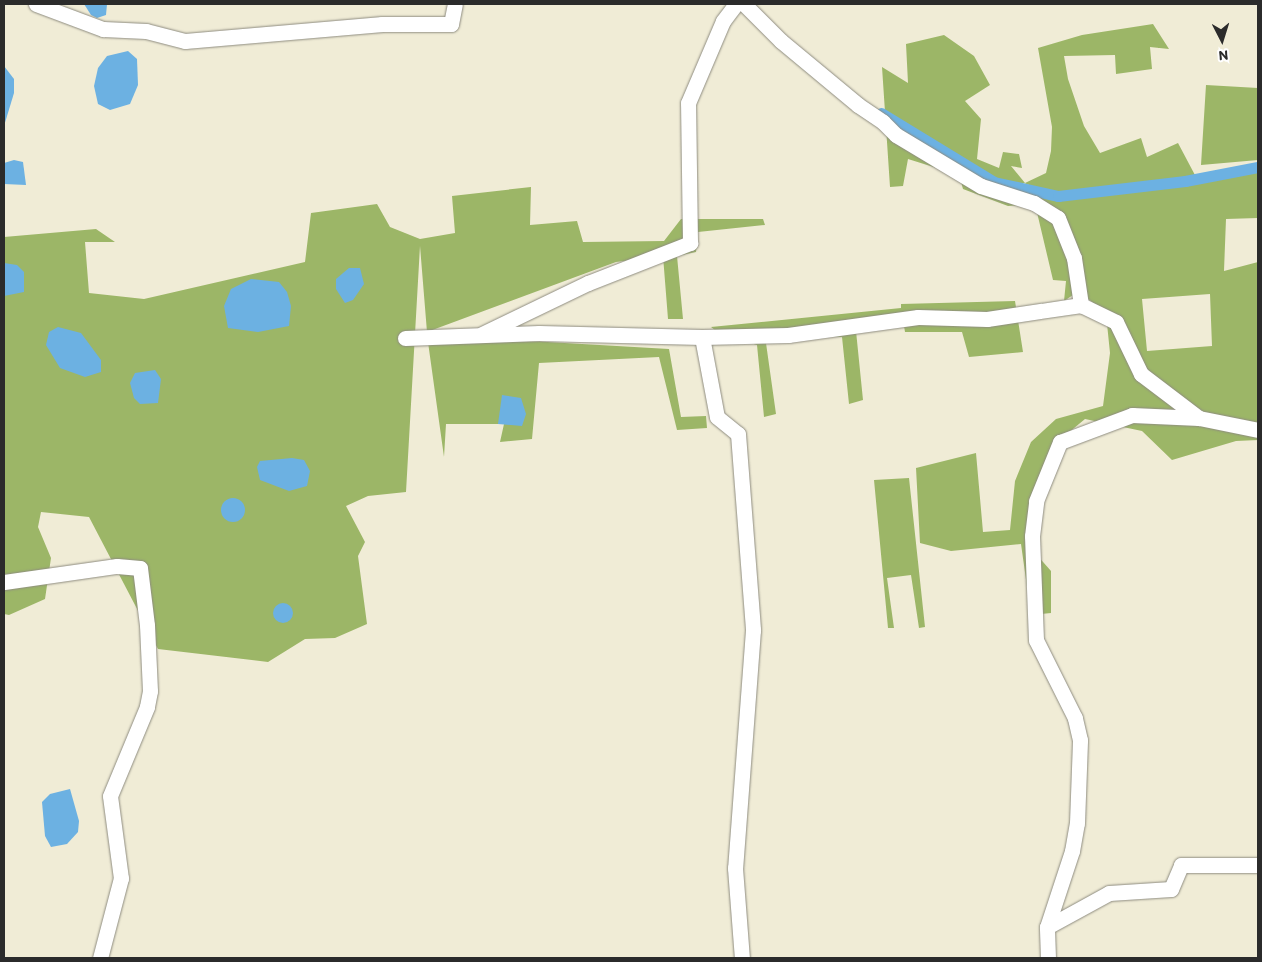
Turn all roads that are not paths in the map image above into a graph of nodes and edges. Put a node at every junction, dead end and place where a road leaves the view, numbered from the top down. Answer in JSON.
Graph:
{"nodes":[{"id":1,"x":36,"y":4,"type":"edge"},
{"id":2,"x":455,"y":4,"type":"edge"},
{"id":3,"x":736,"y":4,"type":"edge"},
{"id":4,"x":744,"y":4,"type":"edge"},
{"id":5,"x":1081,"y":305,"type":"junction"},
{"id":6,"x":480,"y":335,"type":"junction"},
{"id":7,"x":702,"y":337,"type":"junction"},
{"id":8,"x":405,"y":338,"type":"dead end"},
{"id":9,"x":1199,"y":418,"type":"junction"},
{"id":10,"x":1258,"y":430,"type":"edge"},
{"id":11,"x":4,"y":582,"type":"edge"},
{"id":12,"x":1258,"y":865,"type":"edge"},
{"id":13,"x":1047,"y":927,"type":"junction"},
{"id":14,"x":100,"y":958,"type":"edge"},
{"id":15,"x":742,"y":958,"type":"edge"},
{"id":16,"x":1048,"y":958,"type":"edge"}],
"edges":[{"from":1,"to":2,"type":"street"},
{"from":3,"to":6,"type":"street"},
{"from":4,"to":5,"type":"street"},
{"from":5,"to":7,"type":"street"},
{"from":5,"to":9,"type":"street"},
{"from":6,"to":7,"type":"street"},
{"from":6,"to":8,"type":"street"},
{"from":7,"to":15,"type":"street"},
{"from":9,"to":10,"type":"street"},
{"from":9,"to":13,"type":"street"},
{"from":11,"to":14,"type":"street"},
{"from":12,"to":13,"type":"street"},
{"from":13,"to":16,"type":"street"}]}
